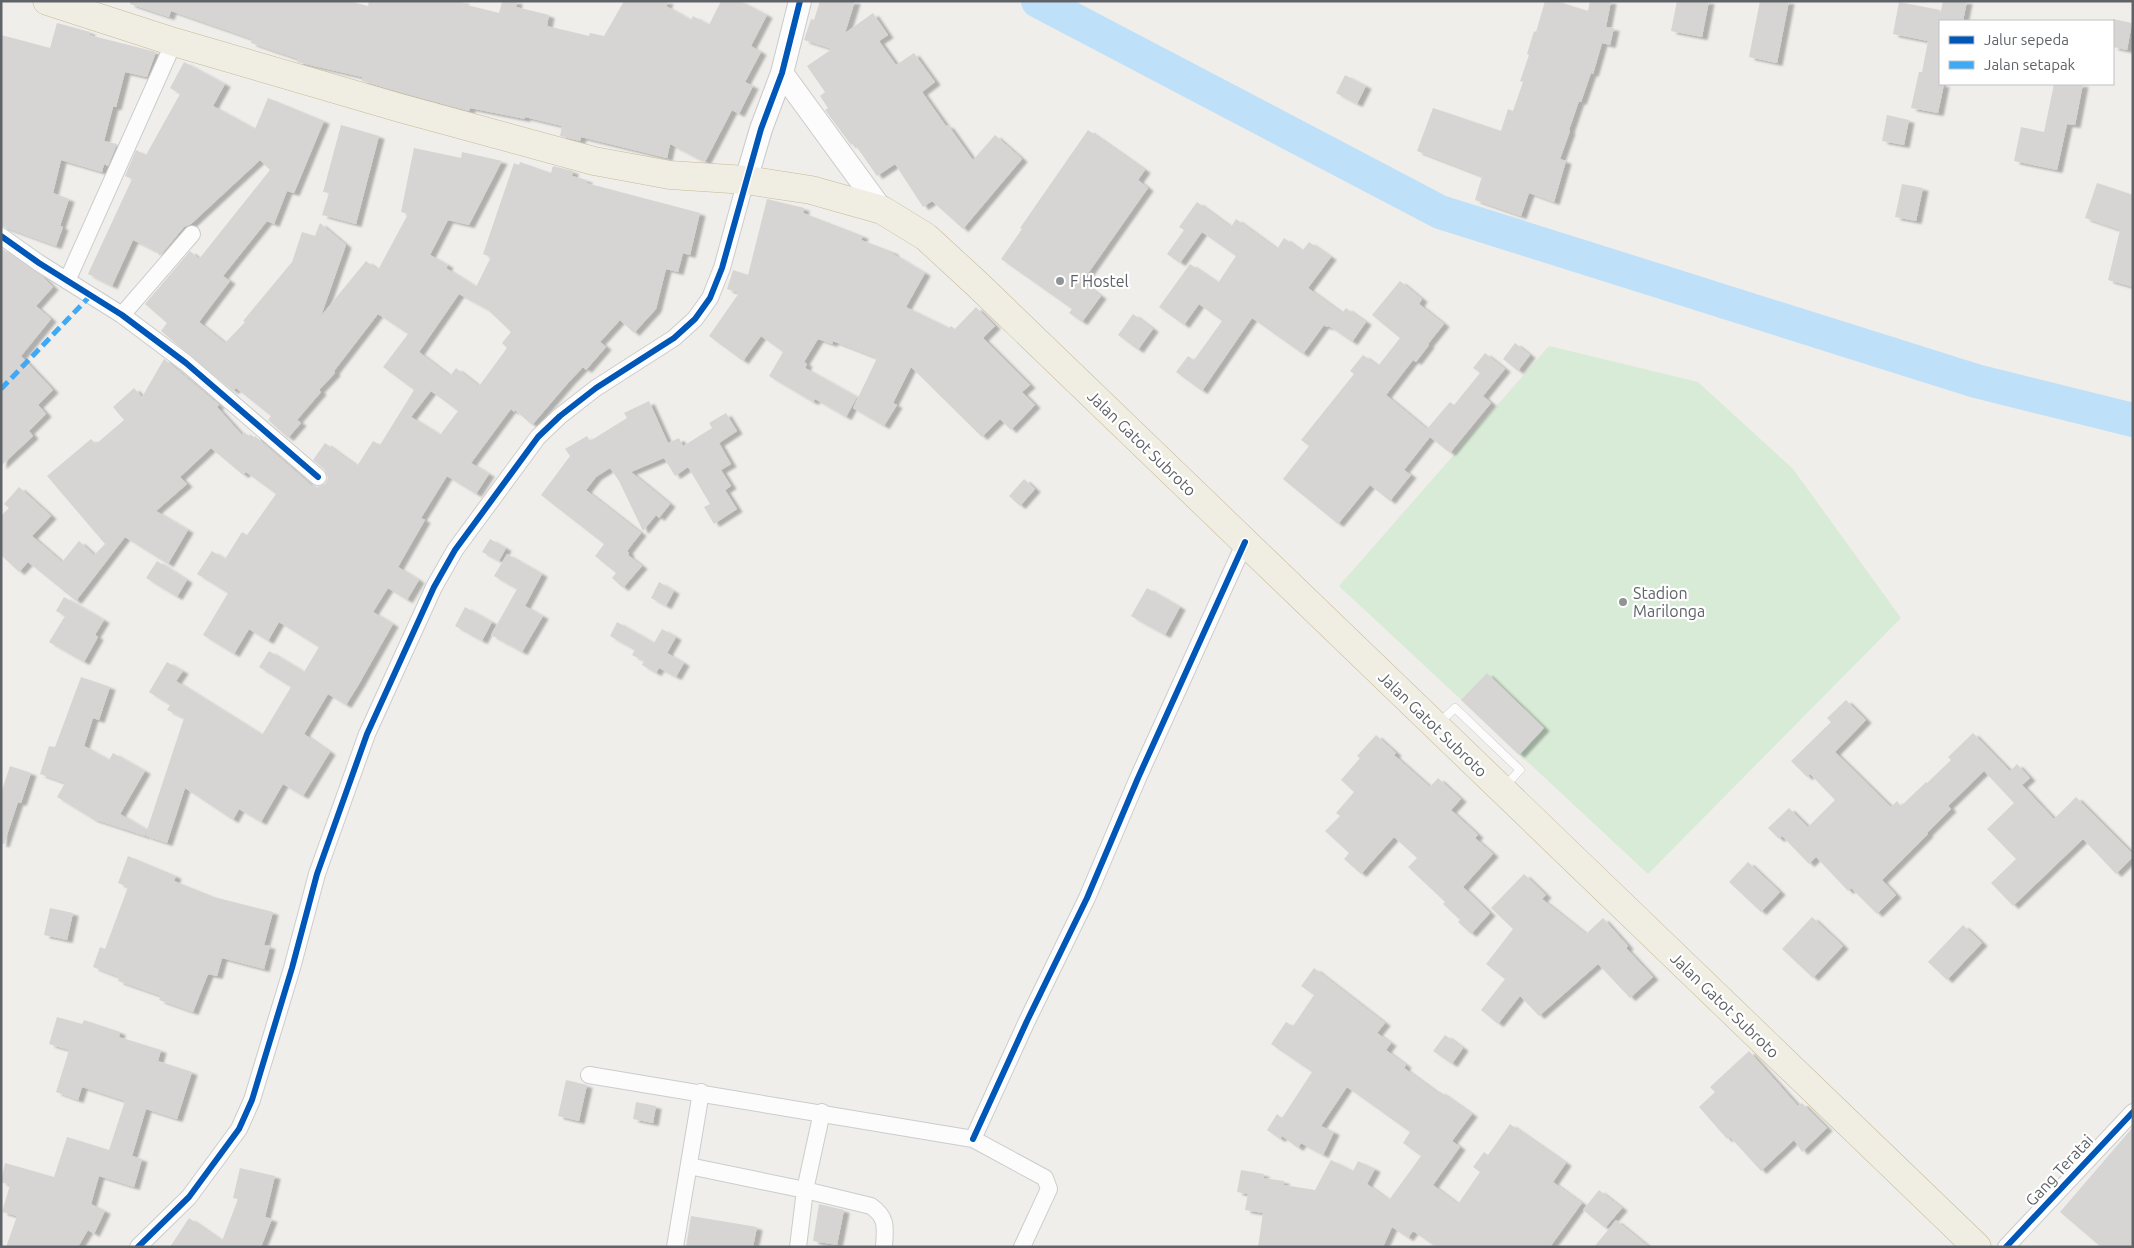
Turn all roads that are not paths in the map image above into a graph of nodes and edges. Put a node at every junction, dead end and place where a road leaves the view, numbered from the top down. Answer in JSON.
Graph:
{"nodes":[{"id":1,"x":47,"y":1,"type":"edge"},
{"id":2,"x":800,"y":1,"type":"edge"},
{"id":3,"x":174,"y":42,"type":"junction"},
{"id":4,"x":782,"y":73,"type":"junction"},
{"id":5,"x":746,"y":180,"type":"junction"},
{"id":6,"x":882,"y":210,"type":"junction"},
{"id":7,"x":192,"y":234,"type":"dead end"},
{"id":8,"x":1,"y":236,"type":"edge"},
{"id":9,"x":67,"y":281,"type":"junction"},
{"id":10,"x":122,"y":315,"type":"junction"},
{"id":11,"x":318,"y":477,"type":"dead end"},
{"id":12,"x":1245,"y":542,"type":"junction"},
{"id":13,"x":589,"y":1075,"type":"dead end"},
{"id":14,"x":701,"y":1092,"type":"junction"},
{"id":15,"x":822,"y":1112,"type":"junction"},
{"id":16,"x":2133,"y":1112,"type":"edge"},
{"id":17,"x":973,"y":1139,"type":"junction"},
{"id":18,"x":689,"y":1166,"type":"junction"},
{"id":19,"x":805,"y":1190,"type":"junction"},
{"id":20,"x":138,"y":1247,"type":"edge"},
{"id":21,"x":675,"y":1247,"type":"edge"},
{"id":22,"x":798,"y":1247,"type":"edge"},
{"id":23,"x":884,"y":1247,"type":"edge"},
{"id":24,"x":1022,"y":1247,"type":"edge"},
{"id":25,"x":1977,"y":1247,"type":"edge"},
{"id":26,"x":2006,"y":1247,"type":"edge"}],
"edges":[{"from":1,"to":3,"type":"highway","name":"Jalan Gatot Subroto"},
{"from":2,"to":4,"type":"street"},
{"from":3,"to":5,"type":"highway","name":"Jalan Gatot Subroto"},
{"from":3,"to":9,"type":"street"},
{"from":4,"to":5,"type":"street"},
{"from":4,"to":6,"type":"street"},
{"from":5,"to":6,"type":"highway","name":"Jalan Gatot Subroto"},
{"from":5,"to":20,"type":"street"},
{"from":6,"to":12,"type":"highway","name":"Jalan Gatot Subroto"},
{"from":7,"to":10,"type":"street"},
{"from":8,"to":9,"type":"street"},
{"from":9,"to":10,"type":"street"},
{"from":10,"to":11,"type":"street"},
{"from":12,"to":17,"type":"street"},
{"from":12,"to":25,"type":"highway","name":"Jalan Gatot Subroto"},
{"from":13,"to":14,"type":"street"},
{"from":14,"to":15,"type":"street"},
{"from":14,"to":18,"type":"street"},
{"from":15,"to":17,"type":"street"},
{"from":15,"to":19,"type":"street"},
{"from":16,"to":26,"type":"street","name":"Gang Teratai"},
{"from":17,"to":24,"type":"street"},
{"from":18,"to":19,"type":"street"},
{"from":18,"to":21,"type":"street"},
{"from":19,"to":22,"type":"street"},
{"from":19,"to":23,"type":"street"}]}
